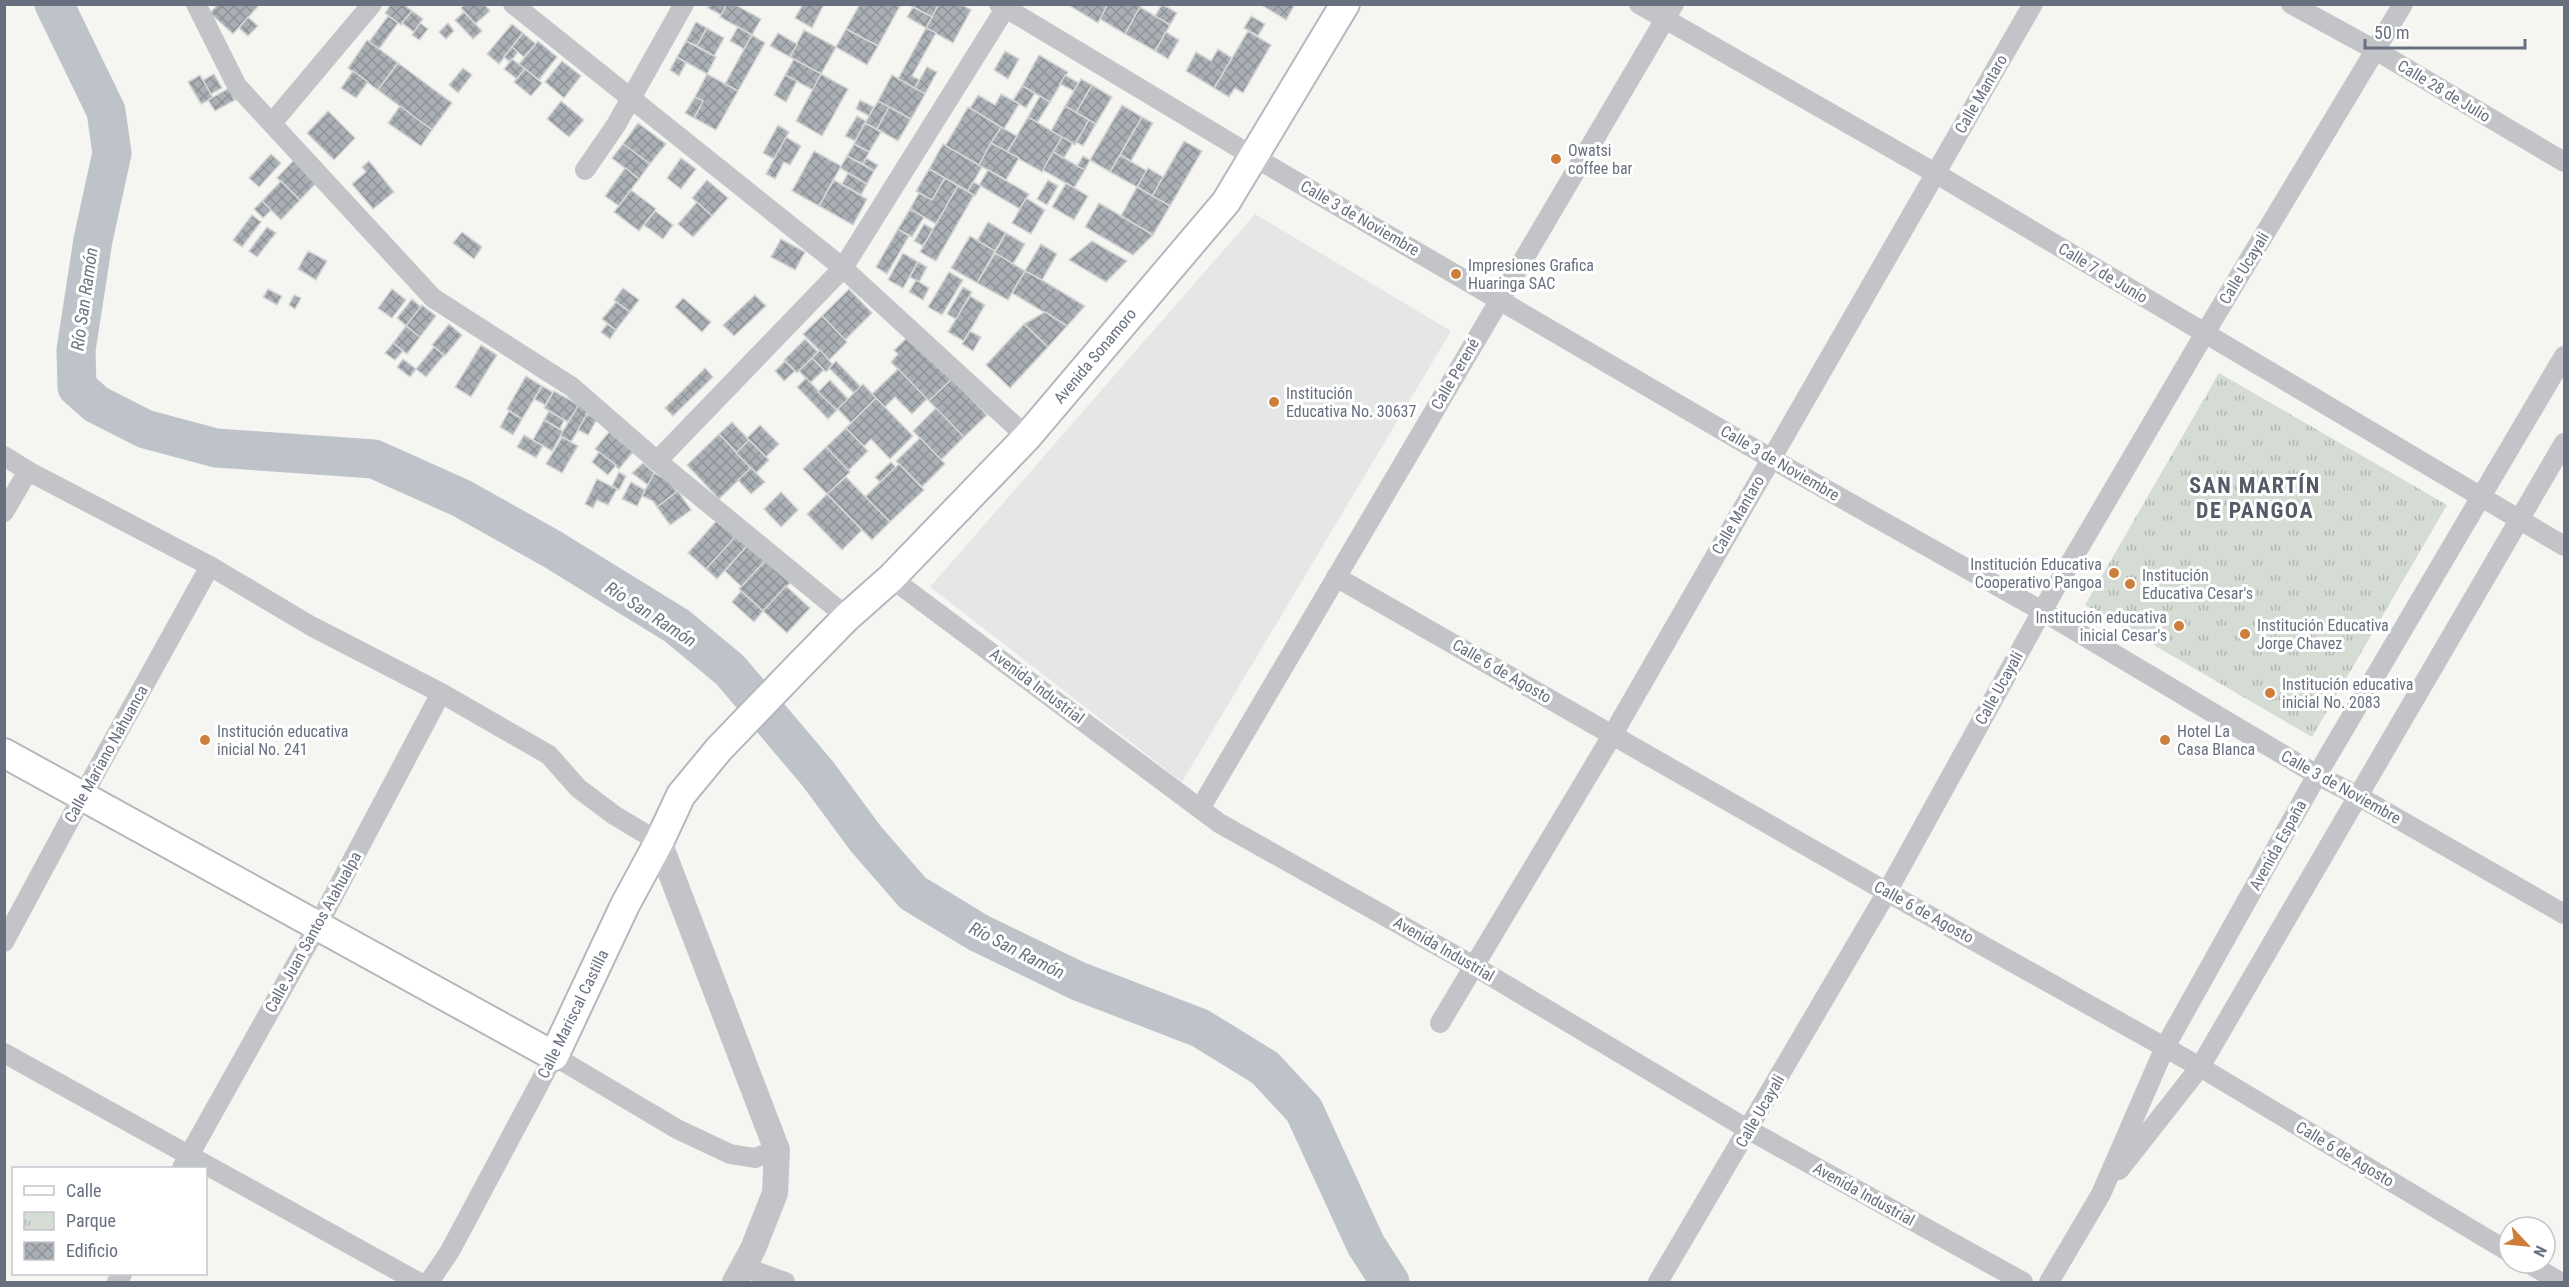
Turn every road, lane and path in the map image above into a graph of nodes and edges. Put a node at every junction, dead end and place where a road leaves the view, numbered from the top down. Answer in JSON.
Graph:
{"nodes":[{"id":1,"x":196,"y":4,"type":"edge"},
{"id":2,"x":372,"y":4,"type":"edge"},
{"id":3,"x":513,"y":4,"type":"edge"},
{"id":4,"x":684,"y":4,"type":"edge"},
{"id":5,"x":1345,"y":4,"type":"edge"},
{"id":6,"x":1639,"y":4,"type":"edge"},
{"id":7,"x":2033,"y":4,"type":"edge"},
{"id":8,"x":2291,"y":4,"type":"edge"},
{"id":9,"x":2403,"y":4,"type":"edge"},
{"id":10,"x":1004,"y":6,"type":"edge"},
{"id":11,"x":1670,"y":12,"type":"edge"},
{"id":12,"x":2377,"y":51,"type":"junction"},
{"id":13,"x":629,"y":99,"type":"junction"},
{"id":14,"x":272,"y":123,"type":"junction"},
{"id":15,"x":1254,"y":157,"type":"junction"},
{"id":16,"x":2565,"y":162,"type":"edge"},
{"id":17,"x":585,"y":170,"type":"dead end"},
{"id":18,"x":1935,"y":173,"type":"junction"},
{"id":19,"x":843,"y":268,"type":"junction"},
{"id":20,"x":1499,"y":299,"type":"junction"},
{"id":21,"x":2205,"y":333,"type":"junction"},
{"id":22,"x":2565,"y":356,"type":"edge"},
{"id":23,"x":1027,"y":437,"type":"junction"},
{"id":24,"x":2565,"y":443,"type":"edge"},
{"id":25,"x":4,"y":456,"type":"edge"},
{"id":26,"x":1770,"y":458,"type":"junction"},
{"id":27,"x":657,"y":461,"type":"junction"},
{"id":28,"x":28,"y":471,"type":"junction"},
{"id":29,"x":2481,"y":497,"type":"junction"},
{"id":30,"x":4,"y":512,"type":"edge"},
{"id":31,"x":2519,"y":520,"type":"junction"},
{"id":32,"x":2565,"y":546,"type":"edge"},
{"id":33,"x":210,"y":566,"type":"junction"},
{"id":34,"x":1336,"y":577,"type":"junction"},
{"id":35,"x":891,"y":578,"type":"junction"},
{"id":36,"x":2042,"y":611,"type":"junction"},
{"id":37,"x":847,"y":617,"type":"junction"},
{"id":38,"x":441,"y":693,"type":"junction"},
{"id":39,"x":1613,"y":734,"type":"junction"},
{"id":40,"x":719,"y":749,"type":"joint"},
{"id":41,"x":4,"y":753,"type":"edge"},
{"id":42,"x":2317,"y":776,"type":"junction"},
{"id":43,"x":82,"y":796,"type":"junction"},
{"id":44,"x":2358,"y":796,"type":"junction"},
{"id":45,"x":1201,"y":807,"type":"junction"},
{"id":46,"x":659,"y":842,"type":"junction"},
{"id":47,"x":1887,"y":892,"type":"junction"},
{"id":48,"x":2565,"y":914,"type":"edge"},
{"id":49,"x":317,"y":927,"type":"junction"},
{"id":50,"x":4,"y":942,"type":"edge"},
{"id":51,"x":1474,"y":966,"type":"junction"},
{"id":52,"x":1440,"y":1023,"type":"dead end"},
{"id":53,"x":2165,"y":1047,"type":"junction"},
{"id":54,"x":4,"y":1053,"type":"edge"},
{"id":55,"x":554,"y":1056,"type":"junction"},
{"id":56,"x":2200,"y":1067,"type":"junction"},
{"id":57,"x":1749,"y":1130,"type":"junction"},
{"id":58,"x":777,"y":1150,"type":"junction"},
{"id":59,"x":186,"y":1161,"type":"edge"},
{"id":60,"x":207,"y":1172,"type":"edge"},
{"id":61,"x":2101,"y":1194,"type":"junction"},
{"id":62,"x":2497,"y":1245,"type":"edge"},
{"id":63,"x":740,"y":1275,"type":"edge"},
{"id":64,"x":418,"y":1282,"type":"edge"},
{"id":65,"x":429,"y":1282,"type":"edge"},
{"id":66,"x":785,"y":1282,"type":"edge"},
{"id":67,"x":1658,"y":1282,"type":"edge"},
{"id":68,"x":2023,"y":1282,"type":"edge"},
{"id":69,"x":2049,"y":1282,"type":"edge"}],
"edges":[{"from":1,"to":14,"type":"street"},
{"from":2,"to":14,"type":"street"},
{"from":3,"to":13,"type":"street"},
{"from":4,"to":13,"type":"street"},
{"from":5,"to":15,"type":"main road","name":"Avenida Sonamoro"},
{"from":6,"to":11,"type":"street","name":"Calle 7 de Junio"},
{"from":7,"to":18,"type":"street","name":"Calle Mantaro"},
{"from":8,"to":12,"type":"street","name":"Calle 28 de Julio"},
{"from":9,"to":12,"type":"street","name":"Calle Ucayali"},
{"from":10,"to":15,"type":"street","name":"Calle 3 de Noviembre"},
{"from":10,"to":19,"type":"street"},
{"from":11,"to":18,"type":"street","name":"Calle 7 de Junio"},
{"from":11,"to":20,"type":"street","name":"Calle Perené"},
{"from":12,"to":16,"type":"street","name":"Calle 28 de Julio"},
{"from":12,"to":21,"type":"street","name":"Calle Ucayali"},
{"from":13,"to":17,"type":"street"},
{"from":13,"to":19,"type":"street"},
{"from":14,"to":27,"type":"street"},
{"from":15,"to":20,"type":"street","name":"Calle 3 de Noviembre"},
{"from":15,"to":23,"type":"main road","name":"Avenida Sonamoro"},
{"from":18,"to":21,"type":"street","name":"Calle 7 de Junio"},
{"from":18,"to":26,"type":"street","name":"Calle Mantaro"},
{"from":19,"to":23,"type":"street"},
{"from":19,"to":27,"type":"street"},
{"from":20,"to":26,"type":"street","name":"Calle 3 de Noviembre"},
{"from":20,"to":34,"type":"street","name":"Calle Perené"},
{"from":21,"to":29,"type":"street","name":"Calle 7 de Junio"},
{"from":21,"to":36,"type":"street","name":"Calle Ucayali"},
{"from":22,"to":29,"type":"street","name":"Avenida España"},
{"from":23,"to":35,"type":"main road","name":"Avenida Sonamoro"},
{"from":24,"to":31,"type":"street"},
{"from":25,"to":28,"type":"street"},
{"from":26,"to":36,"type":"street","name":"Calle 3 de Noviembre"},
{"from":26,"to":39,"type":"street","name":"Calle Mantaro"},
{"from":27,"to":37,"type":"street"},
{"from":28,"to":30,"type":"street"},
{"from":28,"to":33,"type":"street"},
{"from":29,"to":31,"type":"street","name":"Calle 7 de Junio"},
{"from":29,"to":42,"type":"street","name":"Avenida España"},
{"from":31,"to":32,"type":"street","name":"Calle 7 de Junio"},
{"from":31,"to":44,"type":"street"},
{"from":33,"to":38,"type":"street"},
{"from":33,"to":43,"type":"street","name":"Calle Mariano Nahuanca"},
{"from":34,"to":39,"type":"street","name":"Calle 6 de Agosto"},
{"from":34,"to":45,"type":"street","name":"Calle Perené"},
{"from":35,"to":37,"type":"main road","name":"Avenida Sonamoro"},
{"from":35,"to":45,"type":"street","name":"Avenida Industrial"},
{"from":36,"to":42,"type":"street","name":"Calle 3 de Noviembre"},
{"from":36,"to":47,"type":"street","name":"Calle Ucayali"},
{"from":37,"to":40,"type":"main road","name":"Avenida Sonamoro"},
{"from":38,"to":46,"type":"street"},
{"from":38,"to":49,"type":"street","name":"Calle Juan Santos Atahualpa"},
{"from":39,"to":47,"type":"street","name":"Calle 6 de Agosto"},
{"from":39,"to":51,"type":"street","name":"Calle Mantaro"},
{"from":40,"to":46,"type":"main road","name":"Calle Mariscal Castilla"},
{"from":41,"to":43,"type":"main road"},
{"from":42,"to":44,"type":"street","name":"Calle 3 de Noviembre"},
{"from":42,"to":53,"type":"street","name":"Avenida España"},
{"from":43,"to":49,"type":"main road"},
{"from":43,"to":50,"type":"street","name":"Calle Mariano Nahuanca"},
{"from":44,"to":48,"type":"street","name":"Calle 3 de Noviembre"},
{"from":44,"to":56,"type":"street"},
{"from":45,"to":51,"type":"street","name":"Avenida Industrial"},
{"from":46,"to":55,"type":"main road","name":"Calle Mariscal Castilla"},
{"from":46,"to":58,"type":"street"},
{"from":47,"to":53,"type":"street","name":"Calle 6 de Agosto"},
{"from":47,"to":57,"type":"street","name":"Calle Ucayali"},
{"from":49,"to":55,"type":"main road"},
{"from":49,"to":59,"type":"street","name":"Calle Juan Santos Atahualpa"},
{"from":51,"to":52,"type":"street","name":"Calle Mantaro"},
{"from":51,"to":57,"type":"street","name":"Avenida Industrial"},
{"from":53,"to":56,"type":"street","name":"Calle 6 de Agosto"},
{"from":53,"to":61,"type":"street","name":"Avenida España"},
{"from":54,"to":59,"type":"street"},
{"from":55,"to":58,"type":"street"},
{"from":55,"to":65,"type":"street","name":"Calle Mariscal Castilla"},
{"from":56,"to":61,"type":"street"},
{"from":56,"to":62,"type":"street","name":"Calle 6 de Agosto"},
{"from":57,"to":67,"type":"street","name":"Calle Ucayali"},
{"from":57,"to":68,"type":"street","name":"Avenida Industrial"},
{"from":58,"to":63,"type":"street"},
{"from":60,"to":64,"type":"street"},
{"from":61,"to":69,"type":"street","name":"Avenida España"},
{"from":63,"to":66,"type":"street"}]}
